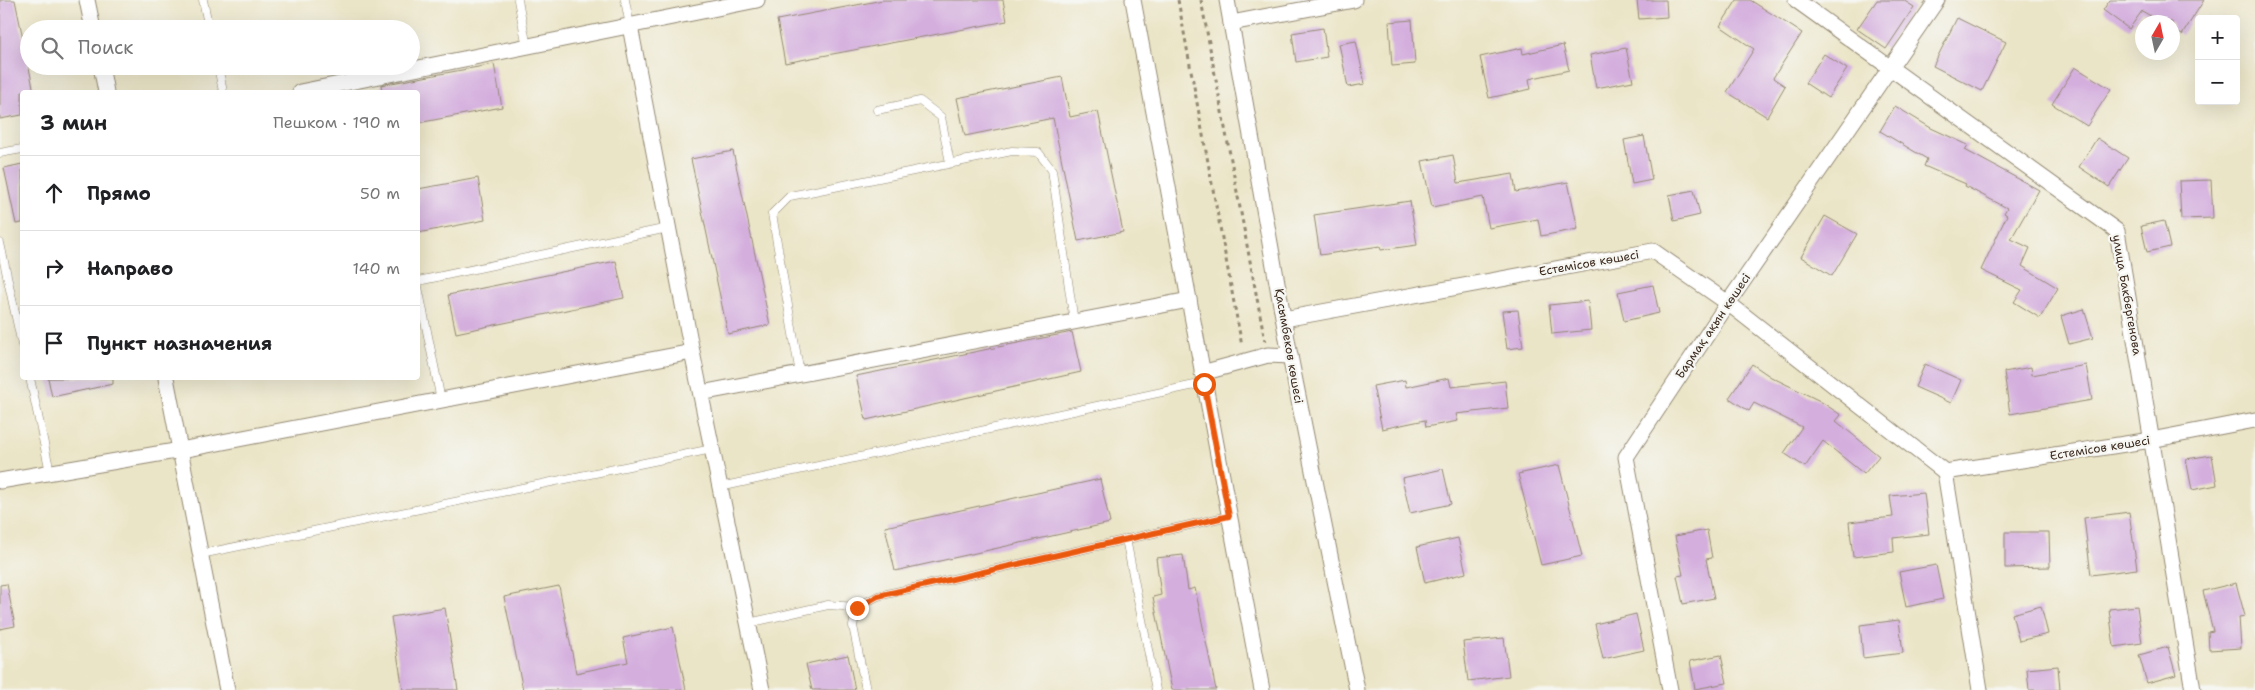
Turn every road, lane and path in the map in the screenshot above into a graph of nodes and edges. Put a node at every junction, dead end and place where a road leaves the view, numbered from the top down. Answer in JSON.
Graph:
{"nodes":[{"id":1,"x":87,"y":0,"type":"edge"},
{"id":2,"x":203,"y":0,"type":"edge"},
{"id":3,"x":518,"y":0,"type":"edge"},
{"id":4,"x":624,"y":0,"type":"edge"},
{"id":5,"x":757,"y":0,"type":"edge"},
{"id":6,"x":1133,"y":0,"type":"edge"},
{"id":7,"x":1178,"y":0,"type":"edge"},
{"id":8,"x":1201,"y":0,"type":"edge"},
{"id":9,"x":1227,"y":0,"type":"edge"},
{"id":10,"x":1354,"y":0,"type":"edge"},
{"id":11,"x":1796,"y":0,"type":"edge"},
{"id":12,"x":1937,"y":0,"type":"edge"},
{"id":13,"x":726,"y":3,"type":"edge"},
{"id":14,"x":91,"y":20,"type":"edge"},
{"id":15,"x":207,"y":20,"type":"edge"},
{"id":16,"x":1231,"y":23,"type":"junction"},
{"id":17,"x":630,"y":26,"type":"junction"},
{"id":18,"x":527,"y":47,"type":"junction"},
{"id":19,"x":420,"y":68,"type":"edge"},
{"id":20,"x":1890,"y":68,"type":"junction"},
{"id":21,"x":103,"y":75,"type":"edge"},
{"id":22,"x":220,"y":75,"type":"edge"},
{"id":23,"x":386,"y":75,"type":"edge"},
{"id":24,"x":106,"y":90,"type":"edge"},
{"id":25,"x":224,"y":90,"type":"edge"},
{"id":26,"x":310,"y":90,"type":"edge"},
{"id":27,"x":877,"y":110,"type":"dead end"},
{"id":28,"x":20,"y":149,"type":"edge"},
{"id":29,"x":0,"y":153,"type":"edge"},
{"id":30,"x":950,"y":163,"type":"junction"},
{"id":31,"x":668,"y":228,"type":"junction"},
{"id":32,"x":0,"y":243,"type":"edge"},
{"id":33,"x":420,"y":281,"type":"edge"},
{"id":34,"x":420,"y":297,"type":"edge"},
{"id":35,"x":1189,"y":300,"type":"junction"},
{"id":36,"x":1728,"y":303,"type":"junction"},
{"id":37,"x":1284,"y":319,"type":"junction"},
{"id":38,"x":1074,"y":322,"type":"junction"},
{"id":39,"x":20,"y":336,"type":"edge"},
{"id":40,"x":692,"y":352,"type":"junction"},
{"id":41,"x":1268,"y":355,"type":"junction"},
{"id":42,"x":1290,"y":356,"type":"junction"},
{"id":43,"x":1245,"y":361,"type":"junction"},
{"id":44,"x":800,"y":374,"type":"junction"},
{"id":45,"x":1203,"y":378,"type":"junction"},
{"id":46,"x":30,"y":380,"type":"edge"},
{"id":47,"x":166,"y":380,"type":"edge"},
{"id":48,"x":701,"y":393,"type":"junction"},
{"id":49,"x":441,"y":400,"type":"junction"},
{"id":50,"x":2255,"y":420,"type":"edge"},
{"id":51,"x":2152,"y":440,"type":"junction"},
{"id":52,"x":712,"y":448,"type":"junction"},
{"id":53,"x":181,"y":450,"type":"junction"},
{"id":54,"x":50,"y":472,"type":"junction"},
{"id":55,"x":1945,"y":472,"type":"junction"},
{"id":56,"x":0,"y":481,"type":"edge"},
{"id":57,"x":720,"y":487,"type":"junction"},
{"id":58,"x":1229,"y":516,"type":"junction"},
{"id":59,"x":1126,"y":539,"type":"junction"},
{"id":60,"x":201,"y":554,"type":"junction"},
{"id":61,"x":857,"y":608,"type":"junction"},
{"id":62,"x":749,"y":623,"type":"junction"},
{"id":63,"x":227,"y":690,"type":"edge"},
{"id":64,"x":762,"y":690,"type":"edge"},
{"id":65,"x":866,"y":690,"type":"edge"},
{"id":66,"x":1156,"y":690,"type":"edge"},
{"id":67,"x":1262,"y":690,"type":"edge"},
{"id":68,"x":1357,"y":690,"type":"edge"},
{"id":69,"x":1670,"y":690,"type":"edge"},
{"id":70,"x":1980,"y":690,"type":"edge"},
{"id":71,"x":2193,"y":690,"type":"edge"}],
"edges":[{"from":1,"to":14,"type":"street"},
{"from":2,"to":15,"type":"lane"},
{"from":3,"to":18,"type":"lane"},
{"from":4,"to":17,"type":"lane"},
{"from":5,"to":13,"type":"street"},
{"from":6,"to":35,"type":"street"},
{"from":7,"to":43,"type":"path"},
{"from":8,"to":41,"type":"path"},
{"from":9,"to":16,"type":"street","name":"Қасымбеков көшесі"},
{"from":10,"to":16,"type":"street"},
{"from":11,"to":20,"type":"street","name":"улица Бакбергенова"},
{"from":12,"to":20,"type":"street","name":"Бармақ ақын көшесі"},
{"from":13,"to":17,"type":"street"},
{"from":16,"to":37,"type":"street","name":"Қасымбеков көшесі"},
{"from":17,"to":18,"type":"street"},
{"from":17,"to":31,"type":"street"},
{"from":18,"to":19,"type":"street"},
{"from":20,"to":36,"type":"street","name":"Бармақ ақын көшесі"},
{"from":20,"to":51,"type":"street","name":"улица Бакбергенова"},
{"from":21,"to":24,"type":"street"},
{"from":22,"to":25,"type":"lane"},
{"from":23,"to":26,"type":"street"},
{"from":27,"to":30,"type":"lane"},
{"from":28,"to":29,"type":"lane"},
{"from":30,"to":38,"type":"lane"},
{"from":30,"to":44,"type":"lane"},
{"from":31,"to":33,"type":"lane"},
{"from":31,"to":40,"type":"street"},
{"from":32,"to":39,"type":"lane"},
{"from":34,"to":49,"type":"lane"},
{"from":35,"to":38,"type":"street"},
{"from":35,"to":45,"type":"street"},
{"from":36,"to":37,"type":"street","name":"Естемісов көшесі"},
{"from":36,"to":55,"type":"street","name":"Естемісов көшесі"},
{"from":36,"to":69,"type":"street","name":"Бармақ ақын көшесі"},
{"from":37,"to":42,"type":"street","name":"Қасымбеков көшесі"},
{"from":38,"to":44,"type":"street"},
{"from":40,"to":48,"type":"street"},
{"from":40,"to":49,"type":"street"},
{"from":41,"to":42,"type":"street"},
{"from":41,"to":43,"type":"street"},
{"from":42,"to":68,"type":"street","name":"Қасымбеков көшесі"},
{"from":43,"to":45,"type":"street"},
{"from":44,"to":48,"type":"street"},
{"from":45,"to":57,"type":"lane"},
{"from":45,"to":58,"type":"street"},
{"from":46,"to":54,"type":"lane"},
{"from":47,"to":53,"type":"street"},
{"from":48,"to":52,"type":"street"},
{"from":49,"to":53,"type":"street"},
{"from":50,"to":51,"type":"street","name":"Естемісов көшесі"},
{"from":51,"to":55,"type":"street","name":"Естемісов көшесі"},
{"from":51,"to":71,"type":"street","name":"улица Бакбергенова"},
{"from":52,"to":57,"type":"street"},
{"from":52,"to":60,"type":"lane"},
{"from":53,"to":54,"type":"street"},
{"from":53,"to":60,"type":"street"},
{"from":54,"to":56,"type":"street"},
{"from":55,"to":70,"type":"street"},
{"from":57,"to":62,"type":"street"},
{"from":58,"to":59,"type":"lane"},
{"from":58,"to":67,"type":"street"},
{"from":59,"to":61,"type":"lane"},
{"from":59,"to":66,"type":"lane"},
{"from":60,"to":63,"type":"street"},
{"from":61,"to":62,"type":"lane"},
{"from":61,"to":65,"type":"lane"},
{"from":62,"to":64,"type":"street"}]}
